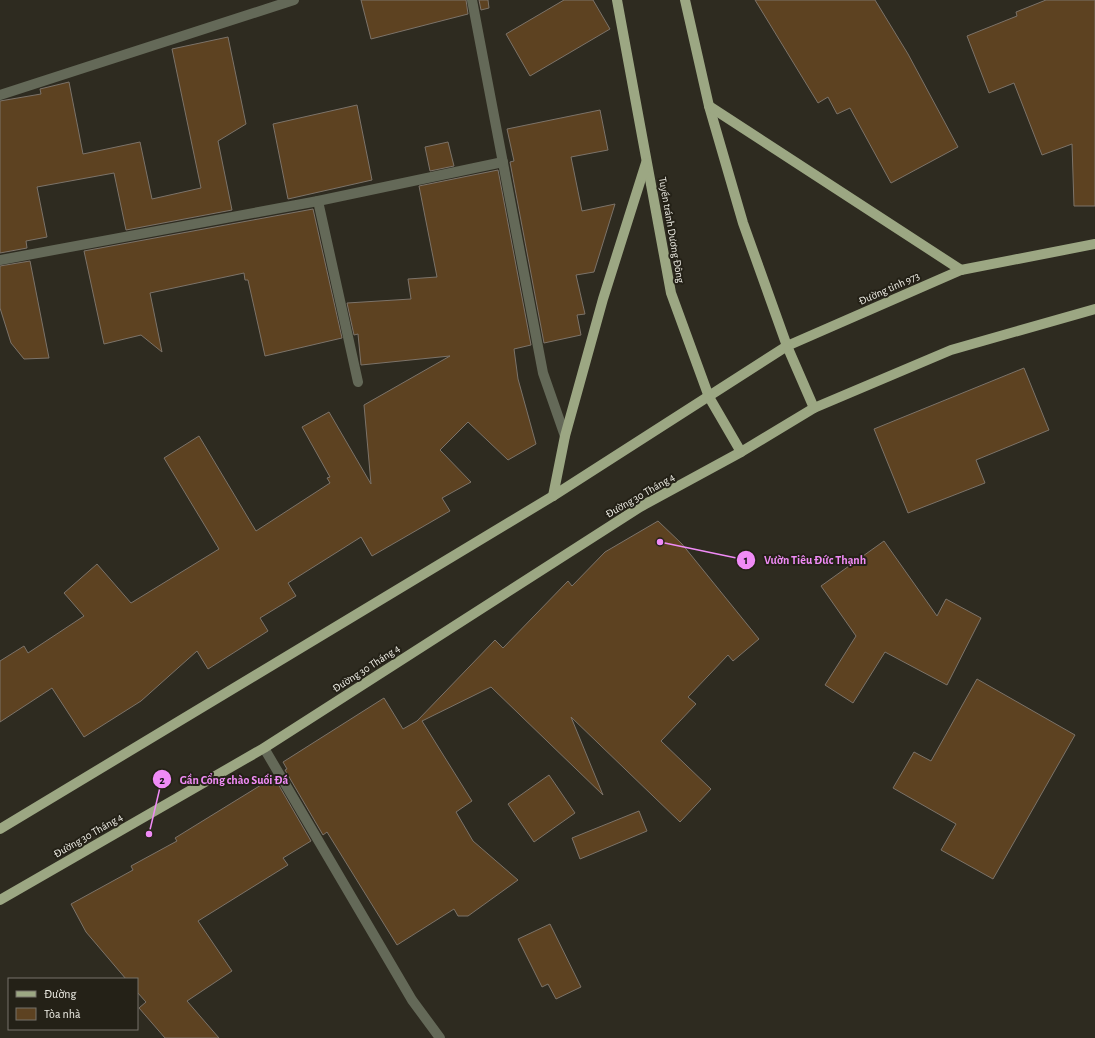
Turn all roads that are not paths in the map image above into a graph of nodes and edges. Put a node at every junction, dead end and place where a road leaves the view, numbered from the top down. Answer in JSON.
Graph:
{"nodes":[{"id":1,"x":294,"y":0,"type":"edge"},
{"id":2,"x":472,"y":0,"type":"edge"},
{"id":3,"x":617,"y":0,"type":"edge"},
{"id":4,"x":685,"y":0,"type":"edge"},
{"id":5,"x":0,"y":95,"type":"edge"},
{"id":6,"x":708,"y":106,"type":"junction"},
{"id":7,"x":647,"y":161,"type":"junction"},
{"id":8,"x":503,"y":162,"type":"junction"},
{"id":9,"x":318,"y":201,"type":"junction"},
{"id":10,"x":1095,"y":244,"type":"edge"},
{"id":11,"x":0,"y":260,"type":"edge"},
{"id":12,"x":961,"y":270,"type":"junction"},
{"id":13,"x":1095,"y":309,"type":"edge"},
{"id":14,"x":787,"y":346,"type":"junction"},
{"id":15,"x":358,"y":382,"type":"dead end"},
{"id":16,"x":709,"y":397,"type":"junction"},
{"id":17,"x":814,"y":408,"type":"junction"},
{"id":18,"x":565,"y":436,"type":"junction"},
{"id":19,"x":741,"y":452,"type":"junction"},
{"id":20,"x":553,"y":496,"type":"junction"},
{"id":21,"x":264,"y":748,"type":"junction"},
{"id":22,"x":0,"y":829,"type":"edge"},
{"id":23,"x":0,"y":900,"type":"edge"},
{"id":24,"x":440,"y":1038,"type":"edge"}],
"edges":[{"from":1,"to":5,"type":"street"},
{"from":2,"to":8,"type":"street"},
{"from":3,"to":7,"type":"main road","name":"Tuyến tránh Dương Đông"},
{"from":4,"to":6,"type":"main road"},
{"from":6,"to":12,"type":"main road"},
{"from":6,"to":14,"type":"main road"},
{"from":7,"to":16,"type":"main road","name":"Tuyến tránh Dương Đông"},
{"from":7,"to":18,"type":"main road"},
{"from":8,"to":9,"type":"street"},
{"from":8,"to":18,"type":"street"},
{"from":9,"to":11,"type":"street"},
{"from":9,"to":15,"type":"street"},
{"from":10,"to":12,"type":"main road","name":"Đường tỉnh 973"},
{"from":12,"to":14,"type":"main road","name":"Đường tỉnh 973"},
{"from":13,"to":17,"type":"main road"},
{"from":14,"to":16,"type":"main road","name":"Đường tỉnh 973"},
{"from":14,"to":17,"type":"main road"},
{"from":16,"to":19,"type":"main road","name":"Tuyến tránh Dương Đông"},
{"from":16,"to":20,"type":"main road"},
{"from":17,"to":19,"type":"main road"},
{"from":18,"to":20,"type":"main road"},
{"from":19,"to":21,"type":"main road","name":"Đường 30 Tháng 4"},
{"from":20,"to":22,"type":"main road"},
{"from":21,"to":23,"type":"main road","name":"Đường 30 Tháng 4"},
{"from":21,"to":24,"type":"street"}]}
